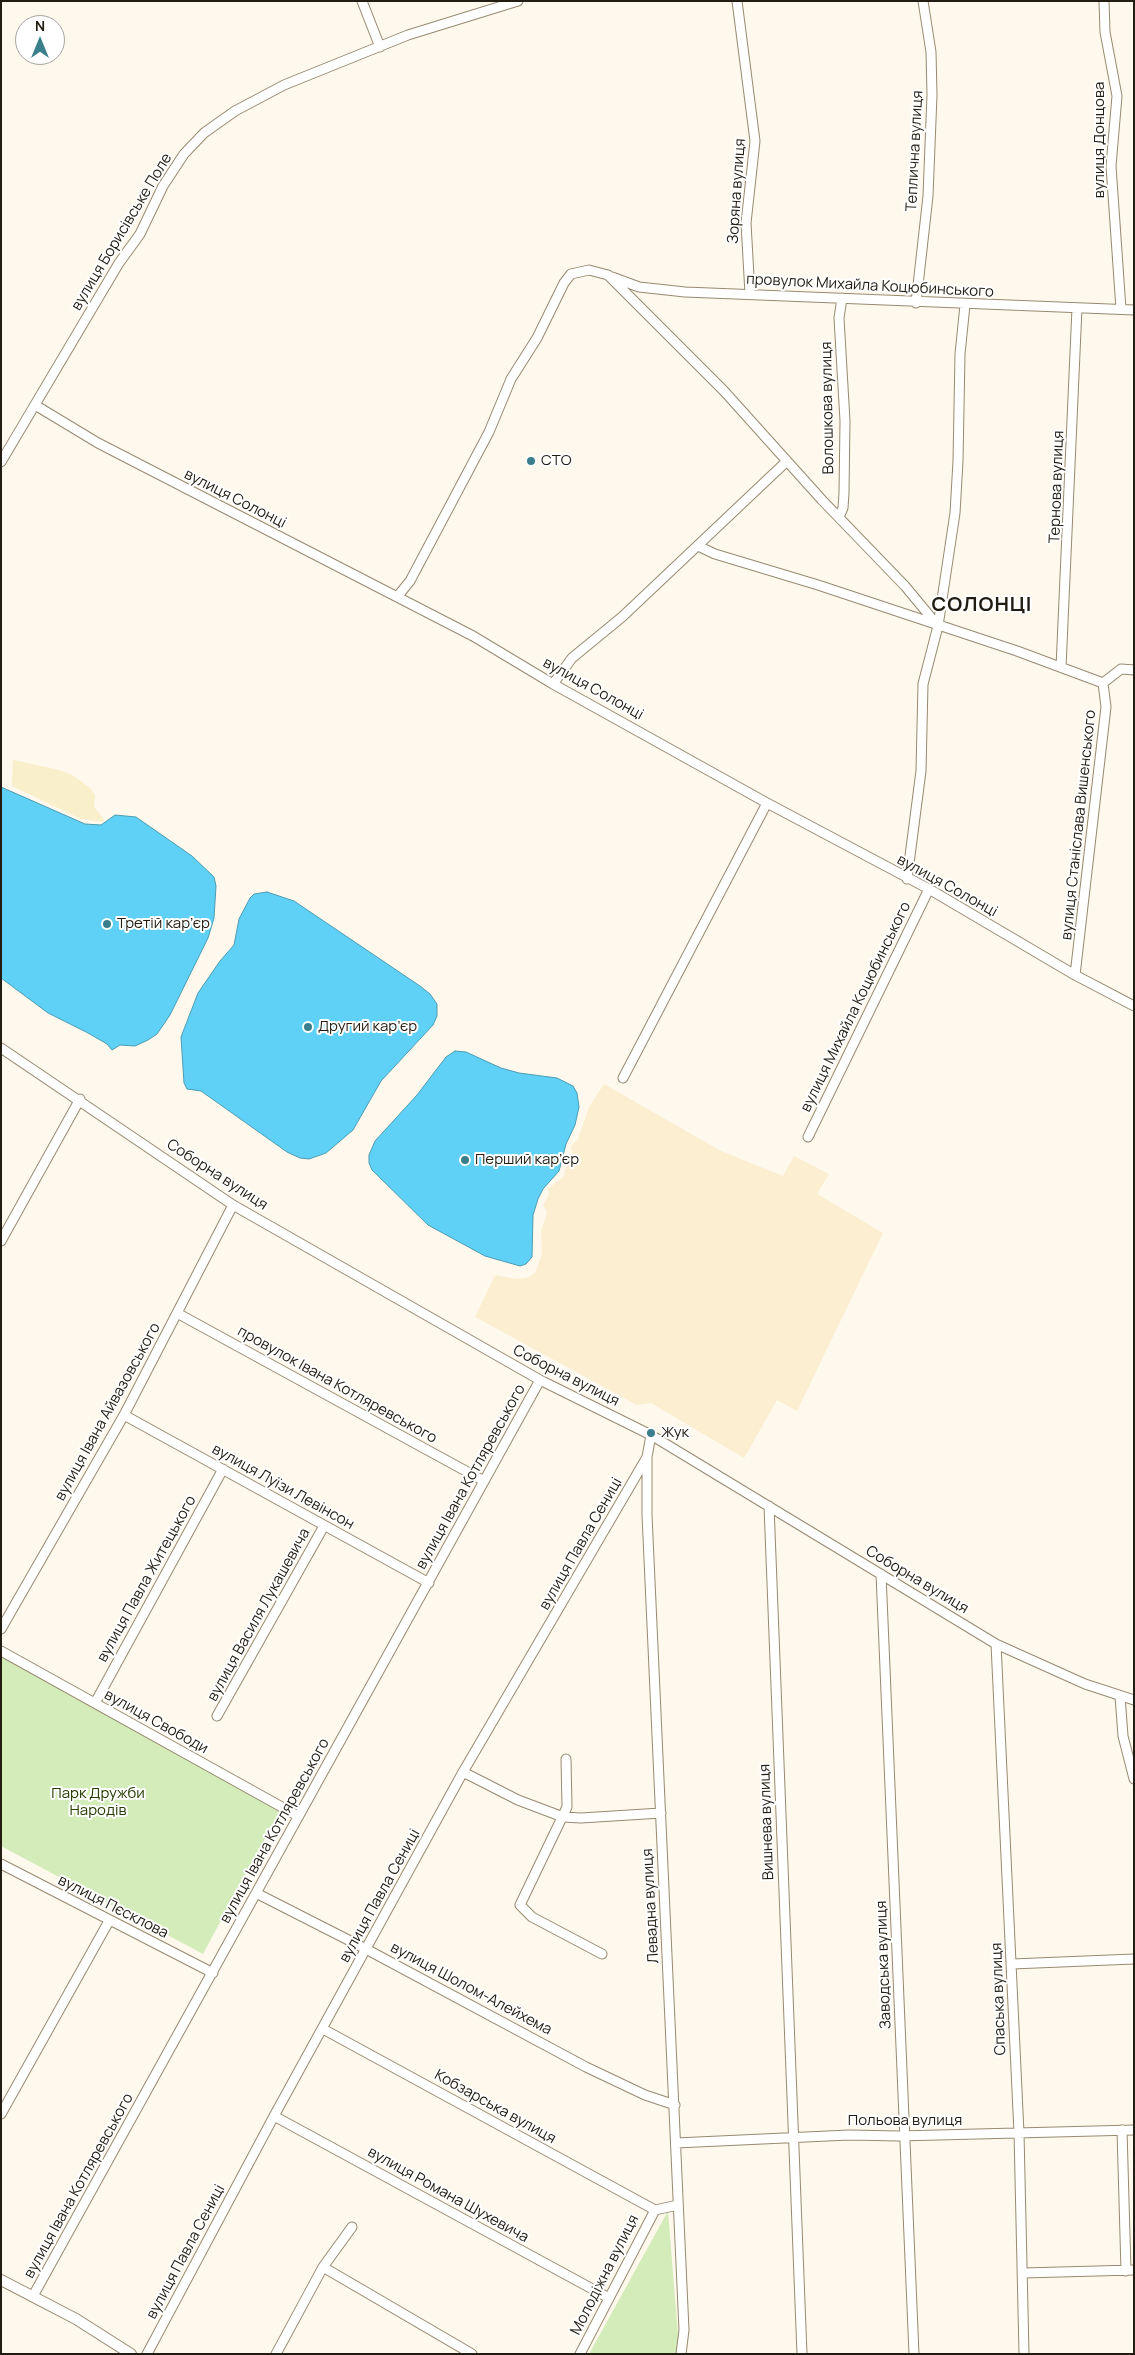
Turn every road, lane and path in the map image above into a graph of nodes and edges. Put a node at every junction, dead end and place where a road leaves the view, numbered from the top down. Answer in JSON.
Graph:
{"nodes":[{"id":1,"x":362,"y":1,"type":"edge"},
{"id":2,"x":518,"y":1,"type":"edge"},
{"id":3,"x":738,"y":1,"type":"edge"},
{"id":4,"x":923,"y":1,"type":"edge"},
{"id":5,"x":1104,"y":1,"type":"edge"},
{"id":6,"x":380,"y":47,"type":"junction"},
{"id":7,"x":608,"y":275,"type":"junction"},
{"id":8,"x":750,"y":294,"type":"junction"},
{"id":9,"x":842,"y":298,"type":"junction"},
{"id":10,"x":916,"y":303,"type":"junction"},
{"id":11,"x":964,"y":305,"type":"junction"},
{"id":12,"x":1077,"y":308,"type":"junction"},
{"id":13,"x":1121,"y":309,"type":"junction"},
{"id":14,"x":1134,"y":310,"type":"edge"},
{"id":15,"x":35,"y":405,"type":"junction"},
{"id":16,"x":787,"y":461,"type":"junction"},
{"id":17,"x":1,"y":462,"type":"edge"},
{"id":18,"x":839,"y":517,"type":"junction"},
{"id":19,"x":698,"y":546,"type":"junction"},
{"id":20,"x":397,"y":597,"type":"junction"},
{"id":21,"x":938,"y":626,"type":"junction"},
{"id":22,"x":1061,"y":667,"type":"junction"},
{"id":23,"x":1134,"y":670,"type":"edge"},
{"id":24,"x":1103,"y":683,"type":"junction"},
{"id":25,"x":553,"y":684,"type":"junction"},
{"id":26,"x":767,"y":803,"type":"junction"},
{"id":27,"x":907,"y":879,"type":"junction"},
{"id":28,"x":929,"y":889,"type":"junction"},
{"id":29,"x":1076,"y":975,"type":"junction"},
{"id":30,"x":1134,"y":1006,"type":"edge"},
{"id":31,"x":1,"y":1048,"type":"edge"},
{"id":32,"x":623,"y":1078,"type":"dead end"},
{"id":33,"x":80,"y":1099,"type":"junction"},
{"id":34,"x":808,"y":1137,"type":"dead end"},
{"id":35,"x":233,"y":1205,"type":"junction"},
{"id":36,"x":1,"y":1241,"type":"edge"},
{"id":37,"x":177,"y":1313,"type":"junction"},
{"id":38,"x":540,"y":1380,"type":"junction"},
{"id":39,"x":124,"y":1414,"type":"junction"},
{"id":40,"x":651,"y":1435,"type":"junction"},
{"id":41,"x":647,"y":1457,"type":"junction"},
{"id":42,"x":223,"y":1469,"type":"junction"},
{"id":43,"x":484,"y":1481,"type":"junction"},
{"id":44,"x":769,"y":1506,"type":"junction"},
{"id":45,"x":324,"y":1526,"type":"junction"},
{"id":46,"x":881,"y":1574,"type":"junction"},
{"id":47,"x":429,"y":1583,"type":"junction"},
{"id":48,"x":1,"y":1629,"type":"edge"},
{"id":49,"x":996,"y":1644,"type":"junction"},
{"id":50,"x":1,"y":1651,"type":"edge"},
{"id":51,"x":1120,"y":1696,"type":"junction"},
{"id":52,"x":1134,"y":1700,"type":"edge"},
{"id":53,"x":95,"y":1704,"type":"junction"},
{"id":54,"x":217,"y":1716,"type":"dead end"},
{"id":55,"x":566,"y":1759,"type":"dead end"},
{"id":56,"x":464,"y":1772,"type":"junction"},
{"id":57,"x":1134,"y":1779,"type":"edge"},
{"id":58,"x":661,"y":1813,"type":"junction"},
{"id":59,"x":298,"y":1816,"type":"junction"},
{"id":60,"x":563,"y":1817,"type":"junction"},
{"id":61,"x":3,"y":1868,"type":"edge"},
{"id":62,"x":256,"y":1893,"type":"junction"},
{"id":63,"x":109,"y":1921,"type":"junction"},
{"id":64,"x":366,"y":1949,"type":"junction"},
{"id":65,"x":602,"y":1954,"type":"dead end"},
{"id":66,"x":1134,"y":1960,"type":"edge"},
{"id":67,"x":1012,"y":1964,"type":"junction"},
{"id":68,"x":212,"y":1973,"type":"junction"},
{"id":69,"x":323,"y":2029,"type":"junction"},
{"id":70,"x":674,"y":2105,"type":"junction"},
{"id":71,"x":1,"y":2114,"type":"edge"},
{"id":72,"x":274,"y":2116,"type":"junction"},
{"id":73,"x":1122,"y":2130,"type":"junction"},
{"id":74,"x":1134,"y":2130,"type":"edge"},
{"id":75,"x":1019,"y":2133,"type":"junction"},
{"id":76,"x":905,"y":2136,"type":"junction"},
{"id":77,"x":793,"y":2137,"type":"junction"},
{"id":78,"x":676,"y":2143,"type":"junction"},
{"id":79,"x":678,"y":2205,"type":"junction"},
{"id":80,"x":655,"y":2210,"type":"junction"},
{"id":81,"x":352,"y":2227,"type":"dead end"},
{"id":82,"x":323,"y":2267,"type":"junction"},
{"id":83,"x":1130,"y":2271,"type":"edge"},
{"id":84,"x":1023,"y":2273,"type":"junction"},
{"id":85,"x":1,"y":2280,"type":"edge"},
{"id":86,"x":33,"y":2296,"type":"junction"},
{"id":87,"x":609,"y":2298,"type":"junction"},
{"id":88,"x":131,"y":2354,"type":"edge"},
{"id":89,"x":147,"y":2354,"type":"edge"},
{"id":90,"x":276,"y":2354,"type":"edge"},
{"id":91,"x":472,"y":2354,"type":"edge"},
{"id":92,"x":580,"y":2354,"type":"edge"},
{"id":93,"x":681,"y":2354,"type":"edge"},
{"id":94,"x":802,"y":2354,"type":"edge"},
{"id":95,"x":914,"y":2354,"type":"edge"},
{"id":96,"x":1024,"y":2354,"type":"edge"}],
"edges":[{"from":1,"to":6,"type":"street"},
{"from":2,"to":6,"type":"street","name":"вулиця Борисівське Поле"},
{"from":3,"to":8,"type":"street","name":"Зоряна вулиця"},
{"from":4,"to":10,"type":"street","name":"Теплична вулиця"},
{"from":5,"to":13,"type":"street","name":"вулиця Донцова"},
{"from":6,"to":15,"type":"street","name":"вулиця Борисівське Поле"},
{"from":7,"to":8,"type":"street","name":"провулок Михайла Коцюбинського"},
{"from":7,"to":16,"type":"street","name":"Волошкова вулиця"},
{"from":7,"to":20,"type":"street","name":"провулок Михайла Коцюбинського"},
{"from":8,"to":9,"type":"street","name":"провулок Михайла Коцюбинського"},
{"from":9,"to":10,"type":"street","name":"провулок Михайла Коцюбинського"},
{"from":9,"to":18,"type":"street","name":"Волошкова вулиця"},
{"from":10,"to":11,"type":"street","name":"провулок Михайла Коцюбинського"},
{"from":11,"to":12,"type":"street","name":"провулок Михайла Коцюбинського"},
{"from":11,"to":21,"type":"street","name":"вулиця Михайла Коцюбинського"},
{"from":12,"to":13,"type":"street","name":"провулок Михайла Коцюбинського"},
{"from":12,"to":22,"type":"street","name":"Тернова вулиця"},
{"from":13,"to":14,"type":"street","name":"провулок Михайла Коцюбинського"},
{"from":15,"to":17,"type":"street","name":"вулиця Борисівське Поле"},
{"from":15,"to":20,"type":"street","name":"вулиця Солонці"},
{"from":16,"to":18,"type":"street","name":"Волошкова вулиця"},
{"from":16,"to":19,"type":"street"},
{"from":18,"to":21,"type":"street","name":"Волошкова вулиця"},
{"from":19,"to":21,"type":"street"},
{"from":19,"to":25,"type":"street"},
{"from":20,"to":25,"type":"street","name":"вулиця Солонці"},
{"from":21,"to":22,"type":"street"},
{"from":21,"to":27,"type":"street","name":"вулиця Михайла Коцюбинського"},
{"from":22,"to":24,"type":"street"},
{"from":23,"to":24,"type":"street"},
{"from":24,"to":29,"type":"street","name":"вулиця Станіслава Вишенського"},
{"from":25,"to":26,"type":"street","name":"вулиця Солонці"},
{"from":26,"to":27,"type":"street","name":"вулиця Солонці"},
{"from":26,"to":32,"type":"street"},
{"from":27,"to":28,"type":"street","name":"вулиця Солонці"},
{"from":28,"to":29,"type":"street","name":"вулиця Солонці"},
{"from":28,"to":34,"type":"street","name":"вулиця Михайла Коцюбинського"},
{"from":29,"to":30,"type":"street","name":"вулиця Солонці"},
{"from":31,"to":33,"type":"street","name":"Соборна вулиця"},
{"from":33,"to":35,"type":"street","name":"Соборна вулиця"},
{"from":33,"to":36,"type":"street"},
{"from":35,"to":37,"type":"street","name":"вулиця Івана Айвазовського"},
{"from":35,"to":38,"type":"street","name":"Соборна вулиця"},
{"from":37,"to":39,"type":"street","name":"вулиця Івана Айвазовського"},
{"from":37,"to":43,"type":"street","name":"провулок Івана Котляревського"},
{"from":38,"to":40,"type":"street","name":"Соборна вулиця"},
{"from":38,"to":43,"type":"street","name":"вулиця Івана Котляревського"},
{"from":39,"to":42,"type":"street","name":"вулиця Луїзи Левінсон"},
{"from":39,"to":48,"type":"street","name":"вулиця Івана Айвазовського"},
{"from":40,"to":41,"type":"street"},
{"from":40,"to":44,"type":"street","name":"Соборна вулиця"},
{"from":41,"to":56,"type":"street","name":"вулиця Павла Сениці"},
{"from":41,"to":58,"type":"street","name":"Левадна вулиця"},
{"from":42,"to":45,"type":"street","name":"вулиця Луїзи Левінсон"},
{"from":42,"to":53,"type":"street","name":"вулиця Павла Житецького"},
{"from":43,"to":47,"type":"street","name":"вулиця Івана Котляревського"},
{"from":44,"to":46,"type":"street","name":"Соборна вулиця"},
{"from":44,"to":77,"type":"street","name":"Вишнева вулиця"},
{"from":45,"to":47,"type":"street","name":"вулиця Луїзи Левінсон"},
{"from":45,"to":54,"type":"street","name":"вулиця Василя Лукашевича"},
{"from":46,"to":49,"type":"street","name":"Соборна вулиця"},
{"from":46,"to":76,"type":"street","name":"Заводська вулиця"},
{"from":47,"to":59,"type":"street","name":"вулиця Івана Котляревського"},
{"from":49,"to":51,"type":"street","name":"Соборна вулиця"},
{"from":49,"to":67,"type":"street","name":"Спаська вулиця"},
{"from":50,"to":53,"type":"street","name":"вулиця Свободи"},
{"from":51,"to":52,"type":"street","name":"Соборна вулиця"},
{"from":51,"to":57,"type":"street"},
{"from":53,"to":59,"type":"street","name":"вулиця Свободи"},
{"from":55,"to":60,"type":"street"},
{"from":56,"to":60,"type":"street"},
{"from":56,"to":64,"type":"street","name":"вулиця Павла Сениці"},
{"from":58,"to":60,"type":"street"},
{"from":58,"to":70,"type":"street","name":"Левадна вулиця"},
{"from":59,"to":62,"type":"street","name":"вулиця Івана Котляревського"},
{"from":60,"to":65,"type":"street"},
{"from":61,"to":63,"type":"street","name":"вулиця Пєсклова"},
{"from":62,"to":64,"type":"street","name":"вулиця Шолом-Алейхема"},
{"from":62,"to":68,"type":"street","name":"вулиця Івана Котляревського"},
{"from":63,"to":68,"type":"street","name":"вулиця Пєсклова"},
{"from":63,"to":71,"type":"street"},
{"from":64,"to":69,"type":"street","name":"вулиця Павла Сениці"},
{"from":64,"to":70,"type":"street","name":"вулиця Шолом-Алейхема"},
{"from":66,"to":67,"type":"street"},
{"from":67,"to":75,"type":"street","name":"Спаська вулиця"},
{"from":68,"to":86,"type":"street","name":"вулиця Івана Котляревського"},
{"from":69,"to":72,"type":"street","name":"вулиця Павла Сениці"},
{"from":69,"to":80,"type":"street","name":"Кобзарська вулиця"},
{"from":70,"to":78,"type":"street","name":"Левадна вулиця"},
{"from":72,"to":87,"type":"street","name":"вулиця Романа Шухевича"},
{"from":72,"to":89,"type":"street","name":"вулиця Павла Сениці"},
{"from":73,"to":74,"type":"street","name":"Польова вулиця"},
{"from":73,"to":75,"type":"street","name":"Польова вулиця"},
{"from":73,"to":83,"type":"street"},
{"from":75,"to":76,"type":"street","name":"Польова вулиця"},
{"from":75,"to":84,"type":"street","name":"Спаська вулиця"},
{"from":76,"to":77,"type":"street","name":"Польова вулиця"},
{"from":76,"to":95,"type":"street","name":"Заводська вулиця"},
{"from":77,"to":78,"type":"street","name":"Польова вулиця"},
{"from":77,"to":94,"type":"street","name":"Вишнева вулиця"},
{"from":78,"to":79,"type":"street","name":"Левадна вулиця"},
{"from":79,"to":80,"type":"street"},
{"from":79,"to":93,"type":"street","name":"Левадна вулиця"},
{"from":80,"to":87,"type":"street","name":"Молодіжна вулиця"},
{"from":81,"to":82,"type":"street"},
{"from":82,"to":90,"type":"street"},
{"from":82,"to":91,"type":"street"},
{"from":83,"to":84,"type":"street"},
{"from":84,"to":96,"type":"street","name":"Спаська вулиця"},
{"from":85,"to":86,"type":"street"},
{"from":86,"to":88,"type":"street"},
{"from":87,"to":92,"type":"street","name":"Молодіжна вулиця"}]}
